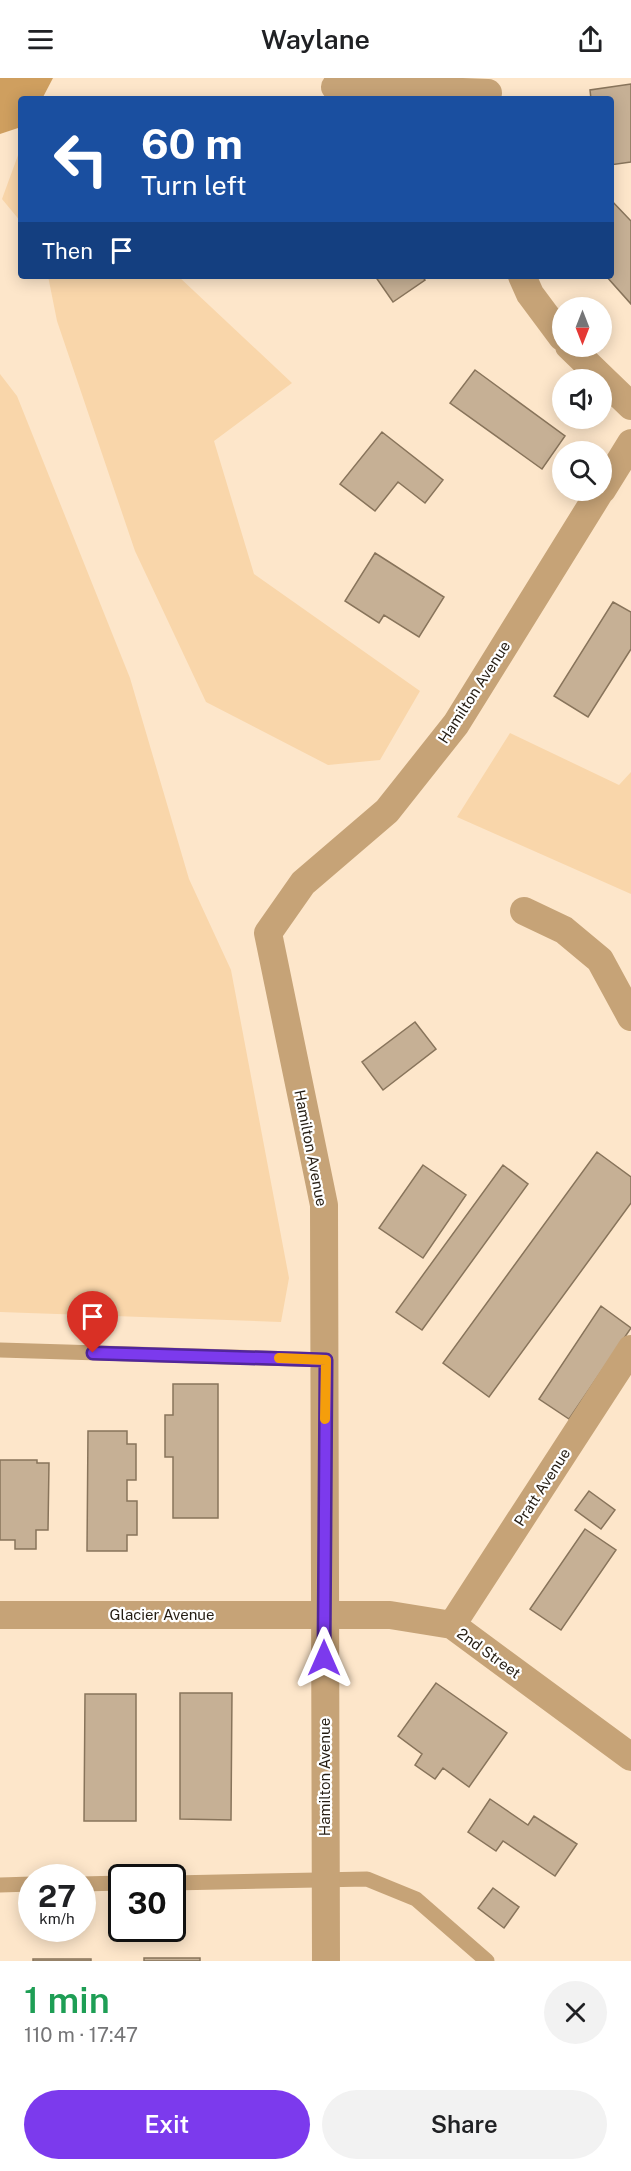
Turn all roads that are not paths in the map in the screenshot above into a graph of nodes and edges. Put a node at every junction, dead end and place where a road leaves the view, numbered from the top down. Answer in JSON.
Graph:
{"nodes":[{"id":1,"x":334,"y":87,"type":"dead end"},
{"id":2,"x":488,"y":90,"type":"edge"},
{"id":3,"x":523,"y":279,"type":"edge"},
{"id":4,"x":552,"y":324,"type":"edge"},
{"id":5,"x":580,"y":357,"type":"edge"},
{"id":6,"x":631,"y":406,"type":"edge"},
{"id":7,"x":631,"y":443,"type":"edge"},
{"id":8,"x":612,"y":474,"type":"edge"},
{"id":9,"x":595,"y":501,"type":"edge"},
{"id":10,"x":524,"y":911,"type":"dead end"},
{"id":11,"x":631,"y":1017,"type":"edge"},
{"id":12,"x":631,"y":1349,"type":"edge"},
{"id":13,"x":0,"y":1350,"type":"edge"},
{"id":14,"x":326,"y":1360,"type":"junction"},
{"id":15,"x":324,"y":1614,"type":"junction"},
{"id":16,"x":0,"y":1615,"type":"edge"},
{"id":17,"x":452,"y":1625,"type":"junction"},
{"id":18,"x":631,"y":1757,"type":"edge"},
{"id":19,"x":325,"y":1881,"type":"junction"},
{"id":20,"x":186,"y":1883,"type":"edge"},
{"id":21,"x":18,"y":1884,"type":"edge"},
{"id":22,"x":0,"y":1885,"type":"edge"},
{"id":23,"x":326,"y":1961,"type":"edge"},
{"id":24,"x":487,"y":1961,"type":"edge"}],
"edges":[{"from":1,"to":2,"type":"street"},
{"from":3,"to":4,"type":"street"},
{"from":5,"to":6,"type":"street"},
{"from":7,"to":8,"type":"street","name":"Hamilton Avenue"},
{"from":9,"to":14,"type":"street","name":"Hamilton Avenue"},
{"from":10,"to":11,"type":"street"},
{"from":12,"to":17,"type":"street","name":"Pratt Avenue"},
{"from":13,"to":14,"type":"lane"},
{"from":14,"to":15,"type":"street","name":"Hamilton Avenue"},
{"from":15,"to":16,"type":"street","name":"Glacier Avenue"},
{"from":15,"to":17,"type":"street","name":"2nd Street"},
{"from":15,"to":19,"type":"street","name":"Hamilton Avenue"},
{"from":17,"to":18,"type":"street","name":"2nd Street"},
{"from":19,"to":20,"type":"lane"},
{"from":19,"to":23,"type":"street","name":"Hamilton Avenue"},
{"from":19,"to":24,"type":"lane"},
{"from":21,"to":22,"type":"lane"}]}
